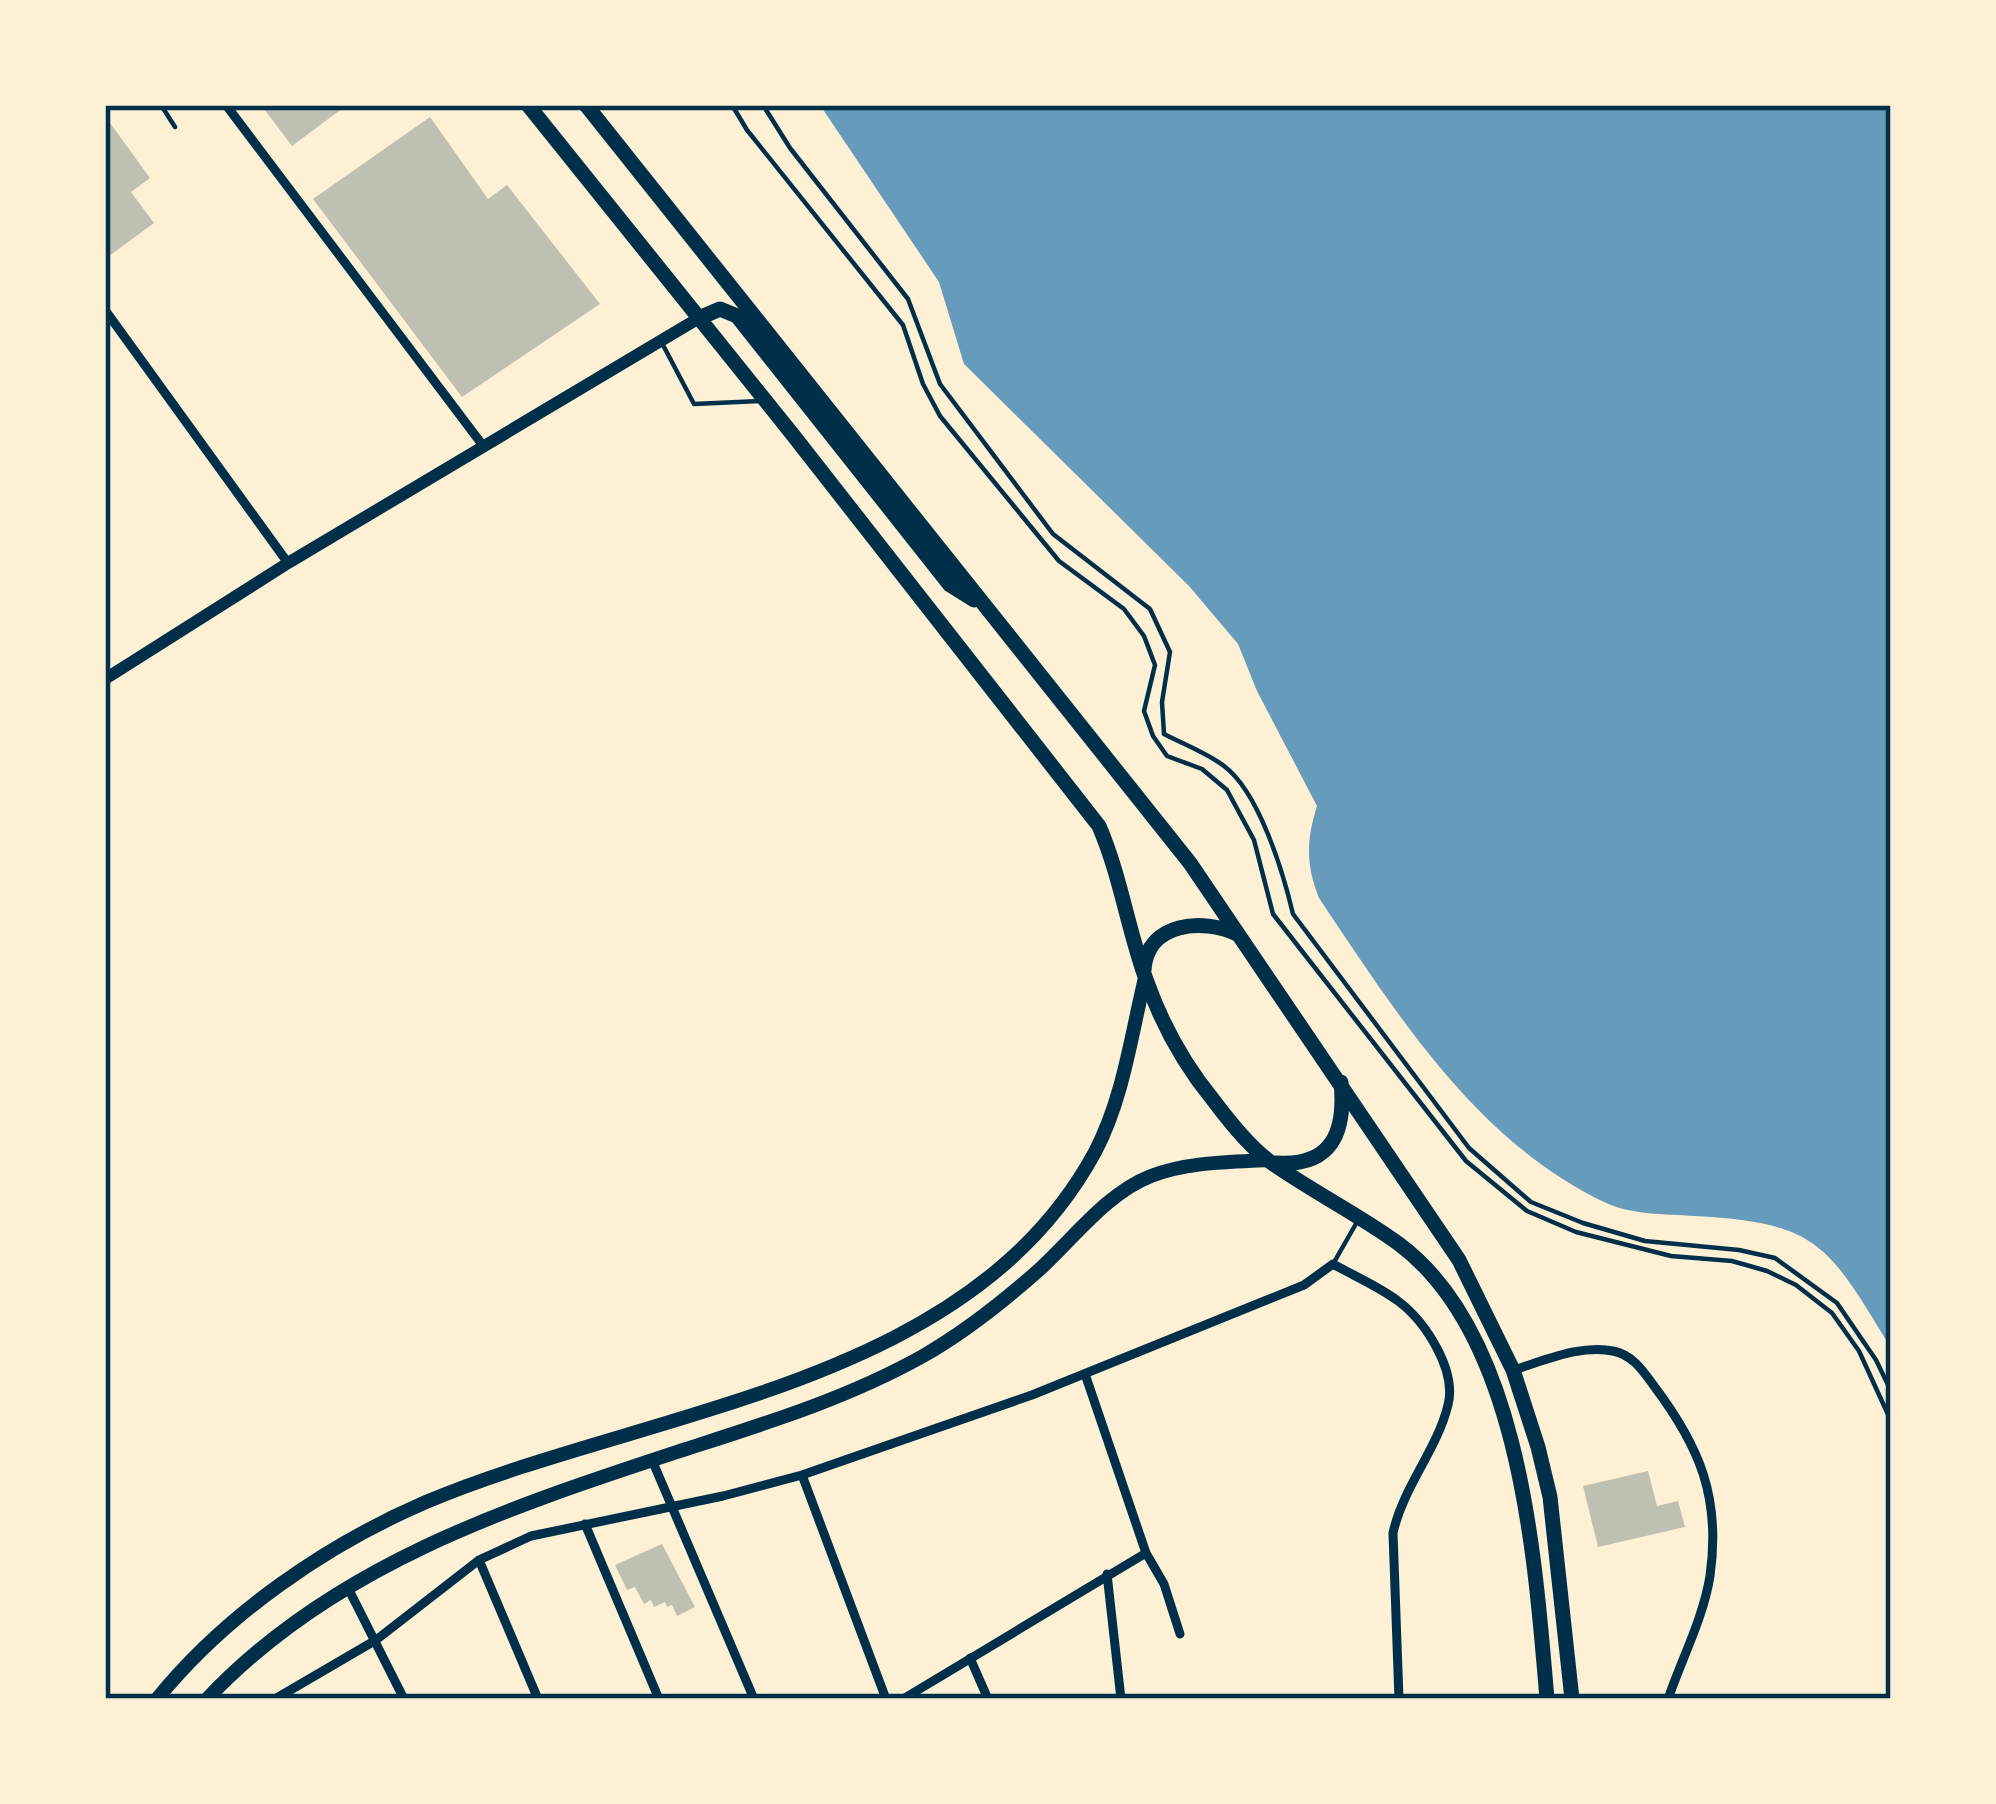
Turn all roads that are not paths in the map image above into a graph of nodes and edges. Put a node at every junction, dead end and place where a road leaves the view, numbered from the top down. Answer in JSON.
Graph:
{"nodes":[{"id":1,"x":161,"y":105,"type":"edge"},
{"id":2,"x":226,"y":105,"type":"edge"},
{"id":3,"x":528,"y":105,"type":"edge"},
{"id":4,"x":586,"y":105,"type":"edge"},
{"id":5,"x":175,"y":127,"type":"dead end"},
{"id":6,"x":105,"y":310,"type":"edge"},
{"id":7,"x":699,"y":318,"type":"junction"},
{"id":8,"x":661,"y":340,"type":"junction"},
{"id":9,"x":764,"y":400,"type":"junction"},
{"id":10,"x":484,"y":447,"type":"junction"},
{"id":11,"x":288,"y":563,"type":"junction"},
{"id":12,"x":987,"y":608,"type":"junction"},
{"id":13,"x":105,"y":679,"type":"edge"},
{"id":14,"x":1241,"y":936,"type":"junction"},
{"id":15,"x":1144,"y":975,"type":"junction"},
{"id":16,"x":1340,"y":1081,"type":"junction"},
{"id":17,"x":1270,"y":1161,"type":"junction"},
{"id":18,"x":1359,"y":1218,"type":"junction"},
{"id":19,"x":1333,"y":1264,"type":"junction"},
{"id":20,"x":1513,"y":1370,"type":"junction"},
{"id":21,"x":1085,"y":1374,"type":"junction"},
{"id":22,"x":674,"y":1420,"type":"junction"},
{"id":23,"x":686,"y":1449,"type":"junction"},
{"id":24,"x":652,"y":1460,"type":"junction"},
{"id":25,"x":802,"y":1475,"type":"junction"},
{"id":26,"x":674,"y":1507,"type":"junction"},
{"id":27,"x":585,"y":1524,"type":"junction"},
{"id":28,"x":1146,"y":1553,"type":"junction"},
{"id":29,"x":479,"y":1560,"type":"junction"},
{"id":30,"x":1107,"y":1574,"type":"junction"},
{"id":31,"x":346,"y":1586,"type":"junction"},
{"id":32,"x":1180,"y":1634,"type":"dead end"},
{"id":33,"x":376,"y":1640,"type":"junction"},
{"id":34,"x":970,"y":1658,"type":"junction"},
{"id":35,"x":157,"y":1699,"type":"edge"},
{"id":36,"x":207,"y":1699,"type":"edge"},
{"id":37,"x":274,"y":1699,"type":"edge"},
{"id":38,"x":404,"y":1699,"type":"edge"},
{"id":39,"x":538,"y":1699,"type":"edge"},
{"id":40,"x":659,"y":1699,"type":"edge"},
{"id":41,"x":754,"y":1699,"type":"edge"},
{"id":42,"x":886,"y":1699,"type":"edge"},
{"id":43,"x":903,"y":1699,"type":"edge"},
{"id":44,"x":988,"y":1699,"type":"edge"},
{"id":45,"x":1121,"y":1699,"type":"edge"},
{"id":46,"x":1399,"y":1699,"type":"edge"},
{"id":47,"x":1547,"y":1699,"type":"edge"},
{"id":48,"x":1572,"y":1699,"type":"edge"},
{"id":49,"x":1668,"y":1699,"type":"edge"}],
"edges":[{"from":1,"to":5,"type":"lane"},
{"from":2,"to":10,"type":"street"},
{"from":3,"to":7,"type":"main road"},
{"from":4,"to":12,"type":"main road"},
{"from":6,"to":11,"type":"street"},
{"from":7,"to":8,"type":"street"},
{"from":7,"to":9,"type":"main road"},
{"from":7,"to":12,"type":"main road"},
{"from":8,"to":9,"type":"lane"},
{"from":8,"to":10,"type":"street"},
{"from":9,"to":15,"type":"main road"},
{"from":10,"to":11,"type":"street"},
{"from":11,"to":13,"type":"street"},
{"from":12,"to":14,"type":"main road"},
{"from":14,"to":15,"type":"main road"},
{"from":14,"to":16,"type":"main road"},
{"from":15,"to":17,"type":"main road"},
{"from":15,"to":22,"type":"main road"},
{"from":16,"to":17,"type":"main road"},
{"from":16,"to":20,"type":"main road"},
{"from":17,"to":18,"type":"main road"},
{"from":17,"to":23,"type":"main road"},
{"from":18,"to":19,"type":"lane"},
{"from":18,"to":47,"type":"main road"},
{"from":19,"to":21,"type":"street"},
{"from":19,"to":46,"type":"street"},
{"from":20,"to":48,"type":"main road"},
{"from":20,"to":49,"type":"street"},
{"from":21,"to":25,"type":"street"},
{"from":21,"to":28,"type":"street"},
{"from":22,"to":23,"type":"main road"},
{"from":22,"to":35,"type":"main road"},
{"from":23,"to":24,"type":"main road"},
{"from":24,"to":26,"type":"street"},
{"from":24,"to":31,"type":"main road"},
{"from":25,"to":26,"type":"street"},
{"from":25,"to":42,"type":"street"},
{"from":26,"to":27,"type":"street"},
{"from":26,"to":41,"type":"street"},
{"from":27,"to":29,"type":"street"},
{"from":27,"to":40,"type":"street"},
{"from":28,"to":30,"type":"street"},
{"from":28,"to":32,"type":"street"},
{"from":29,"to":33,"type":"street"},
{"from":29,"to":39,"type":"street"},
{"from":30,"to":34,"type":"street"},
{"from":30,"to":45,"type":"street"},
{"from":31,"to":33,"type":"street"},
{"from":31,"to":36,"type":"main road"},
{"from":33,"to":37,"type":"street"},
{"from":33,"to":38,"type":"street"},
{"from":34,"to":43,"type":"street"},
{"from":34,"to":44,"type":"street"}]}
